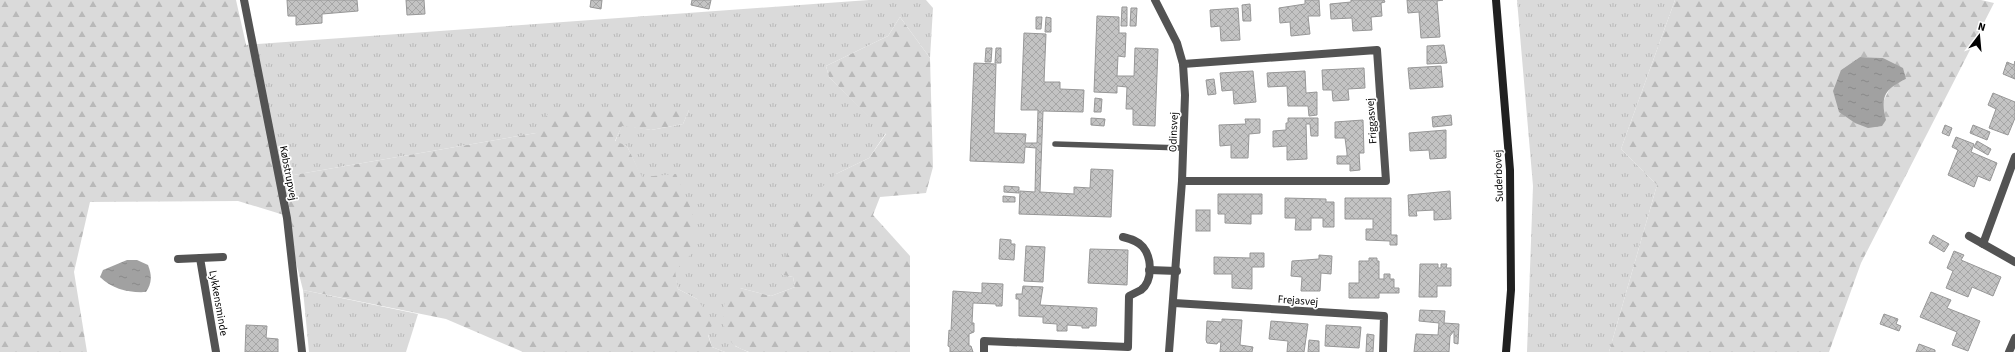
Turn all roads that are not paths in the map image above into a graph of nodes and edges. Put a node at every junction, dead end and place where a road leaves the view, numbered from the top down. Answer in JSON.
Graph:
{"nodes":[{"id":1,"x":244,"y":0,"type":"edge"},
{"id":2,"x":1155,"y":0,"type":"edge"},
{"id":3,"x":1496,"y":0,"type":"edge"},
{"id":4,"x":1184,"y":64,"type":"junction"},
{"id":5,"x":1054,"y":144,"type":"dead end"},
{"id":6,"x":1183,"y":148,"type":"junction"},
{"id":7,"x":2015,"y":157,"type":"edge"},
{"id":8,"x":1182,"y":181,"type":"junction"},
{"id":9,"x":1969,"y":236,"type":"dead end"},
{"id":10,"x":1123,"y":237,"type":"dead end"},
{"id":11,"x":1983,"y":244,"type":"junction"},
{"id":12,"x":223,"y":257,"type":"dead end"},
{"id":13,"x":200,"y":258,"type":"junction"},
{"id":14,"x":178,"y":259,"type":"dead end"},
{"id":15,"x":2015,"y":262,"type":"edge"},
{"id":16,"x":1149,"y":270,"type":"junction"},
{"id":17,"x":1177,"y":271,"type":"junction"},
{"id":18,"x":1174,"y":303,"type":"junction"},
{"id":19,"x":2015,"y":338,"type":"edge"},
{"id":20,"x":216,"y":352,"type":"edge"},
{"id":21,"x":302,"y":352,"type":"edge"},
{"id":22,"x":984,"y":352,"type":"edge"},
{"id":23,"x":1169,"y":352,"type":"edge"},
{"id":24,"x":1383,"y":352,"type":"edge"},
{"id":25,"x":1506,"y":352,"type":"edge"},
{"id":26,"x":2009,"y":352,"type":"edge"}],
"edges":[{"from":1,"to":21,"type":"street","name":"Købstrupvej"},
{"from":2,"to":4,"type":"street","name":"Odinsvej"},
{"from":3,"to":25,"type":"street","name":"Suderbovej"},
{"from":4,"to":6,"type":"street","name":"Odinsvej"},
{"from":4,"to":8,"type":"street","name":"Friggasvej"},
{"from":5,"to":6,"type":"lane"},
{"from":6,"to":8,"type":"street","name":"Odinsvej"},
{"from":7,"to":11,"type":"street"},
{"from":8,"to":17,"type":"street","name":"Odinsvej"},
{"from":9,"to":11,"type":"street"},
{"from":10,"to":16,"type":"street"},
{"from":11,"to":15,"type":"street"},
{"from":12,"to":13,"type":"street","name":"Lykkensminde"},
{"from":13,"to":14,"type":"street","name":"Lykkensminde"},
{"from":13,"to":20,"type":"street","name":"Lykkensminde"},
{"from":16,"to":17,"type":"street"},
{"from":16,"to":22,"type":"street"},
{"from":17,"to":18,"type":"street","name":"Odinsvej"},
{"from":18,"to":23,"type":"street","name":"Odinsvej"},
{"from":18,"to":24,"type":"street","name":"Frejasvej"},
{"from":19,"to":26,"type":"street"}]}
